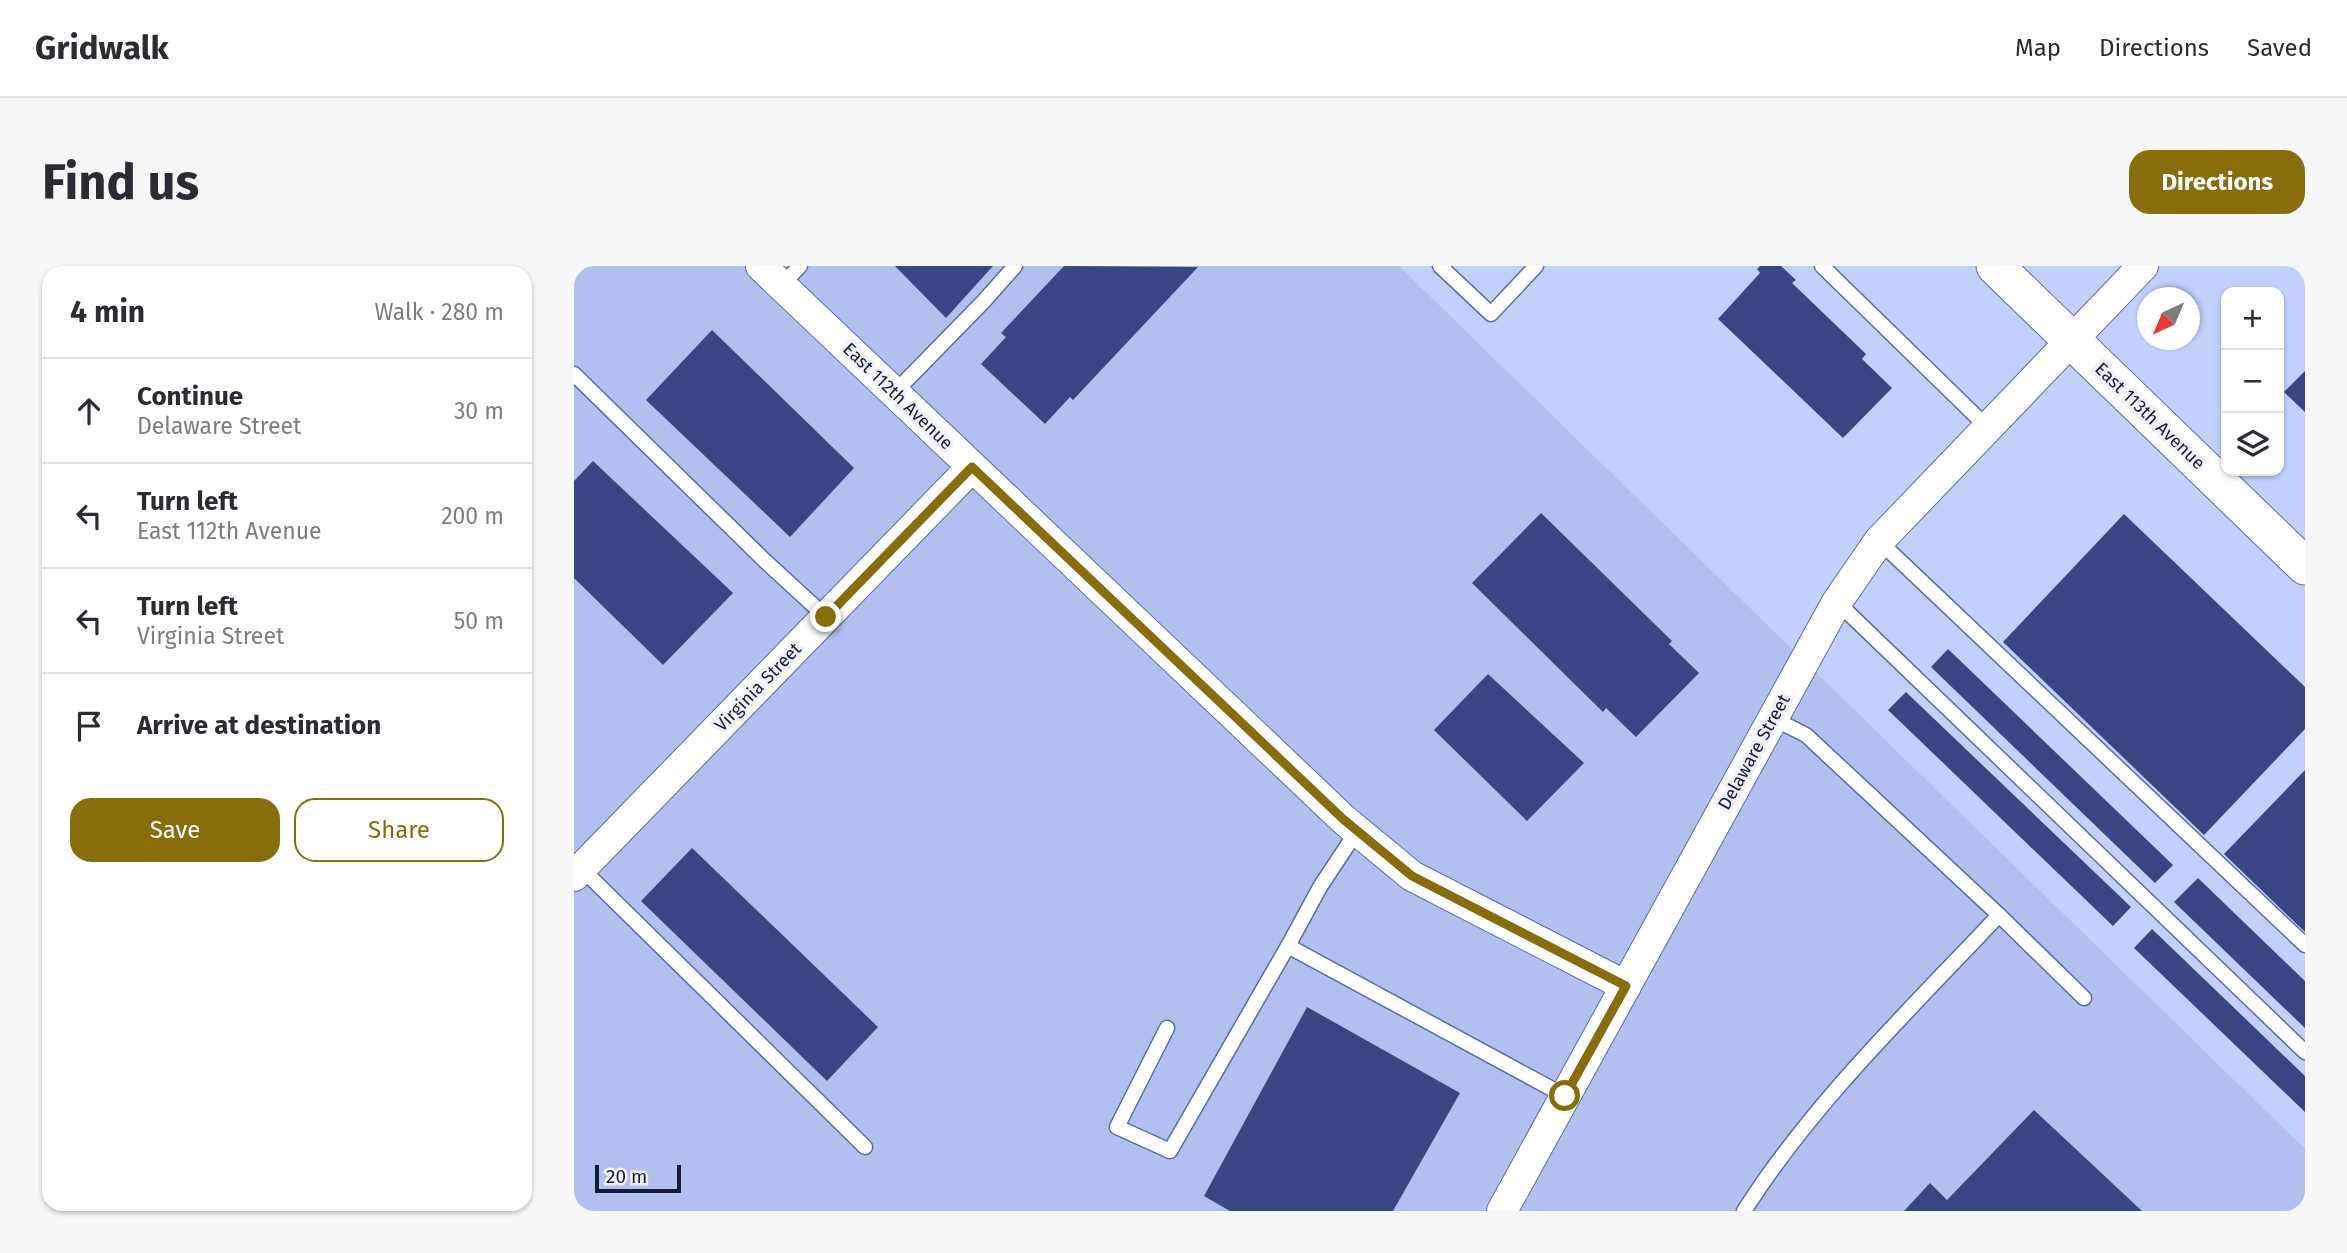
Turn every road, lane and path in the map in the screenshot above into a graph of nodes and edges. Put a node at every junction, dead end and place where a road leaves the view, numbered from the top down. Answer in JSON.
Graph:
{"nodes":[{"id":1,"x":1015,"y":266,"type":"edge"},
{"id":2,"x":1440,"y":266,"type":"edge"},
{"id":3,"x":1536,"y":266,"type":"edge"},
{"id":4,"x":1822,"y":266,"type":"edge"},
{"id":5,"x":1995,"y":266,"type":"edge"},
{"id":6,"x":2143,"y":266,"type":"edge"},
{"id":7,"x":781,"y":272,"type":"edge"},
{"id":8,"x":2072,"y":342,"type":"junction"},
{"id":9,"x":574,"y":374,"type":"edge"},
{"id":10,"x":894,"y":393,"type":"junction"},
{"id":11,"x":1987,"y":427,"type":"junction"},
{"id":12,"x":972,"y":467,"type":"junction"},
{"id":13,"x":1879,"y":541,"type":"junction"},
{"id":14,"x":2305,"y":566,"type":"edge"},
{"id":15,"x":1838,"y":602,"type":"junction"},
{"id":16,"x":826,"y":617,"type":"junction"},
{"id":17,"x":1772,"y":718,"type":"junction"},
{"id":18,"x":1357,"y":831,"type":"junction"},
{"id":19,"x":576,"y":868,"type":"edge"},
{"id":20,"x":1999,"y":915,"type":"junction"},
{"id":21,"x":2305,"y":945,"type":"edge"},
{"id":22,"x":1288,"y":946,"type":"junction"},
{"id":23,"x":1626,"y":986,"type":"junction"},
{"id":24,"x":2084,"y":998,"type":"dead end"},
{"id":25,"x":1167,"y":1028,"type":"dead end"},
{"id":26,"x":2305,"y":1052,"type":"edge"},
{"id":27,"x":1565,"y":1096,"type":"junction"},
{"id":28,"x":865,"y":1147,"type":"dead end"},
{"id":29,"x":1503,"y":1211,"type":"edge"},
{"id":30,"x":1744,"y":1211,"type":"edge"}],
"edges":[{"from":1,"to":10,"type":"lane"},
{"from":2,"to":3,"type":"lane"},
{"from":4,"to":11,"type":"lane"},
{"from":5,"to":8,"type":"street","name":"East 113th Avenue"},
{"from":6,"to":8,"type":"street","name":"Delaware Street"},
{"from":7,"to":10,"type":"street","name":"East 112th Avenue"},
{"from":8,"to":11,"type":"street","name":"Delaware Street"},
{"from":8,"to":14,"type":"street","name":"East 113th Avenue"},
{"from":9,"to":16,"type":"lane"},
{"from":10,"to":12,"type":"street","name":"East 112th Avenue"},
{"from":11,"to":13,"type":"street","name":"Delaware Street"},
{"from":12,"to":16,"type":"street","name":"Virginia Street"},
{"from":12,"to":18,"type":"street","name":"East 112th Avenue"},
{"from":13,"to":15,"type":"street","name":"Delaware Street"},
{"from":13,"to":21,"type":"lane"},
{"from":15,"to":17,"type":"street","name":"Delaware Street"},
{"from":15,"to":26,"type":"lane"},
{"from":16,"to":19,"type":"street","name":"Virginia Street"},
{"from":17,"to":20,"type":"lane"},
{"from":17,"to":23,"type":"street","name":"Delaware Street"},
{"from":18,"to":22,"type":"lane"},
{"from":18,"to":23,"type":"street","name":"East 112th Avenue"},
{"from":19,"to":28,"type":"lane"},
{"from":20,"to":24,"type":"lane"},
{"from":20,"to":30,"type":"lane"},
{"from":22,"to":25,"type":"lane"},
{"from":22,"to":27,"type":"lane"},
{"from":23,"to":27,"type":"street","name":"Delaware Street"},
{"from":27,"to":29,"type":"street","name":"Delaware Street"}]}
